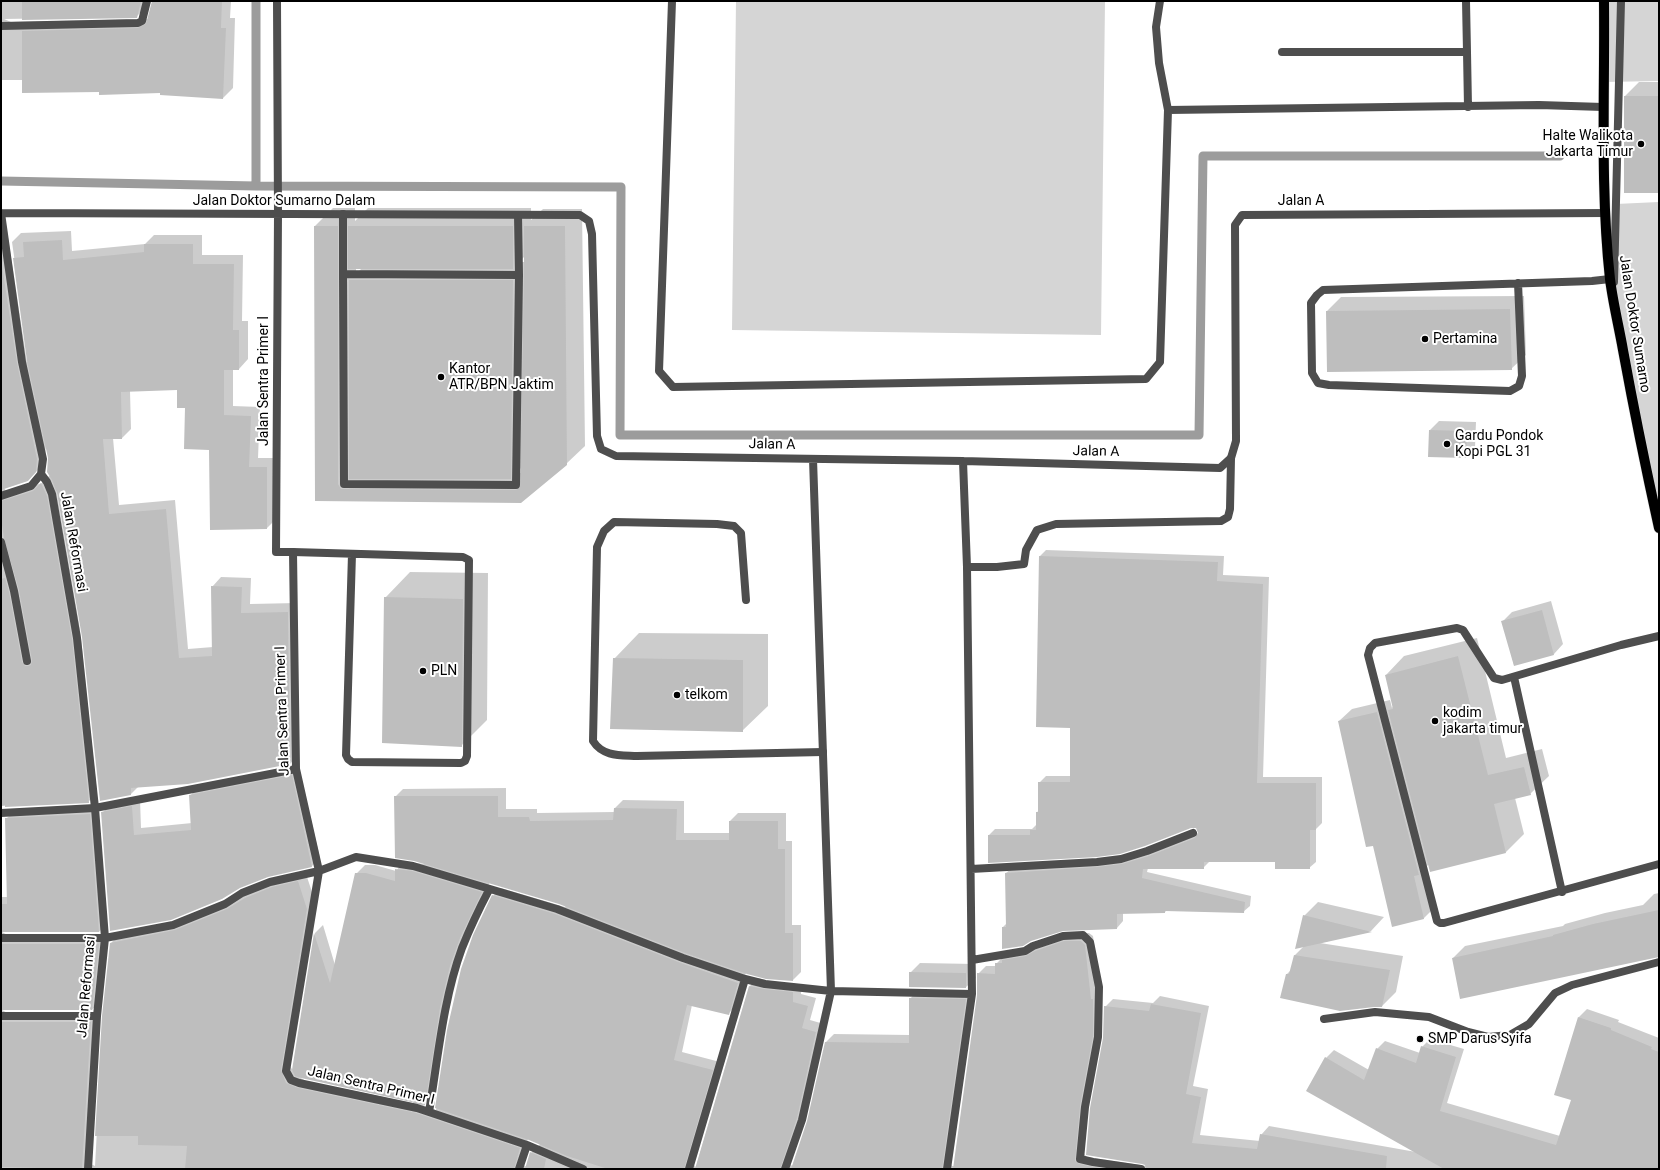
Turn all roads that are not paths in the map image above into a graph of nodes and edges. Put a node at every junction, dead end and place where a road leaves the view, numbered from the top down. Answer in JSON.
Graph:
{"nodes":[{"id":1,"x":148,"y":1,"type":"edge"},
{"id":2,"x":277,"y":1,"type":"edge"},
{"id":3,"x":672,"y":1,"type":"edge"},
{"id":4,"x":1160,"y":1,"type":"edge"},
{"id":5,"x":1466,"y":1,"type":"edge"},
{"id":6,"x":1604,"y":1,"type":"edge"},
{"id":7,"x":1621,"y":1,"type":"edge"},
{"id":8,"x":1,"y":26,"type":"edge"},
{"id":9,"x":1282,"y":52,"type":"dead end"},
{"id":10,"x":1467,"y":52,"type":"junction"},
{"id":11,"x":1468,"y":107,"type":"junction"},
{"id":12,"x":1603,"y":107,"type":"junction"},
{"id":13,"x":1168,"y":110,"type":"junction"},
{"id":14,"x":1,"y":213,"type":"edge"},
{"id":15,"x":1606,"y":213,"type":"junction"},
{"id":16,"x":278,"y":214,"type":"junction"},
{"id":17,"x":343,"y":214,"type":"junction"},
{"id":18,"x":567,"y":214,"type":"joint"},
{"id":19,"x":518,"y":215,"type":"junction"},
{"id":20,"x":343,"y":274,"type":"junction"},
{"id":21,"x":519,"y":275,"type":"junction"},
{"id":22,"x":1610,"y":279,"type":"junction"},
{"id":23,"x":1518,"y":283,"type":"junction"},
{"id":24,"x":1614,"y":299,"type":"junction"},
{"id":25,"x":1230,"y":458,"type":"junction"},
{"id":26,"x":813,"y":459,"type":"junction"},
{"id":27,"x":963,"y":461,"type":"junction"},
{"id":28,"x":41,"y":474,"type":"junction"},
{"id":29,"x":1,"y":496,"type":"edge"},
{"id":30,"x":1659,"y":528,"type":"edge"},
{"id":31,"x":1,"y":542,"type":"edge"},
{"id":32,"x":293,"y":552,"type":"junction"},
{"id":33,"x":352,"y":554,"type":"junction"},
{"id":34,"x":967,"y":567,"type":"junction"},
{"id":35,"x":746,"y":600,"type":"dead end"},
{"id":36,"x":1659,"y":636,"type":"edge"},
{"id":37,"x":27,"y":661,"type":"dead end"},
{"id":38,"x":1514,"y":677,"type":"junction"},
{"id":39,"x":823,"y":752,"type":"junction"},
{"id":40,"x":296,"y":769,"type":"junction"},
{"id":41,"x":95,"y":808,"type":"junction"},
{"id":42,"x":1,"y":813,"type":"edge"},
{"id":43,"x":1193,"y":833,"type":"dead end"},
{"id":44,"x":1659,"y":864,"type":"edge"},
{"id":45,"x":972,"y":870,"type":"junction"},
{"id":46,"x":319,"y":871,"type":"junction"},
{"id":47,"x":489,"y":890,"type":"junction"},
{"id":48,"x":1562,"y":892,"type":"junction"},
{"id":49,"x":1,"y":938,"type":"edge"},
{"id":50,"x":105,"y":938,"type":"junction"},
{"id":51,"x":972,"y":960,"type":"junction"},
{"id":52,"x":1659,"y":962,"type":"edge"},
{"id":53,"x":744,"y":979,"type":"junction"},
{"id":54,"x":831,"y":991,"type":"junction"},
{"id":55,"x":972,"y":994,"type":"junction"},
{"id":56,"x":1,"y":1016,"type":"edge"},
{"id":57,"x":97,"y":1016,"type":"junction"},
{"id":58,"x":1324,"y":1019,"type":"dead end"},
{"id":59,"x":429,"y":1112,"type":"junction"},
{"id":60,"x":526,"y":1145,"type":"junction"},
{"id":61,"x":88,"y":1169,"type":"edge"},
{"id":62,"x":519,"y":1169,"type":"edge"},
{"id":63,"x":582,"y":1169,"type":"edge"},
{"id":64,"x":689,"y":1169,"type":"edge"},
{"id":65,"x":785,"y":1169,"type":"edge"},
{"id":66,"x":946,"y":1169,"type":"edge"},
{"id":67,"x":1141,"y":1169,"type":"edge"}],
"edges":[{"from":1,"to":8,"type":"street"},
{"from":2,"to":16,"type":"street"},
{"from":3,"to":13,"type":"street"},
{"from":4,"to":13,"type":"street"},
{"from":5,"to":10,"type":"street"},
{"from":6,"to":12,"type":"main road","name":"Jalan Doktor Sumarno"},
{"from":7,"to":24,"type":"street"},
{"from":9,"to":10,"type":"street"},
{"from":10,"to":11,"type":"street"},
{"from":11,"to":12,"type":"street"},
{"from":11,"to":13,"type":"street"},
{"from":12,"to":15,"type":"main road","name":"Jalan Doktor Sumarno"},
{"from":14,"to":16,"type":"street","name":"Jalan Doktor Sumarno Dalam"},
{"from":14,"to":28,"type":"street"},
{"from":15,"to":22,"type":"main road","name":"Jalan Doktor Sumarno"},
{"from":15,"to":25,"type":"street","name":"Jalan A"},
{"from":16,"to":17,"type":"street","name":"Jalan Doktor Sumarno Dalam"},
{"from":16,"to":32,"type":"street","name":"Jalan Sentra Primer I"},
{"from":17,"to":19,"type":"street","name":"Jalan Doktor Sumarno Dalam"},
{"from":17,"to":20,"type":"street"},
{"from":18,"to":19,"type":"street","name":"Jalan Doktor Sumarno Dalam"},
{"from":18,"to":26,"type":"street","name":"Jalan A"},
{"from":19,"to":21,"type":"street"},
{"from":20,"to":21,"type":"street"},
{"from":20,"to":21,"type":"street"},
{"from":22,"to":23,"type":"street"},
{"from":22,"to":24,"type":"main road","name":"Jalan Doktor Sumarno"},
{"from":23,"to":23,"type":"street"},
{"from":24,"to":30,"type":"main road","name":"Jalan Doktor Sumarno"},
{"from":25,"to":27,"type":"street","name":"Jalan A"},
{"from":25,"to":34,"type":"street"},
{"from":26,"to":27,"type":"street","name":"Jalan A"},
{"from":26,"to":39,"type":"street"},
{"from":27,"to":34,"type":"street"},
{"from":28,"to":29,"type":"street"},
{"from":28,"to":41,"type":"street","name":"Jalan Reformasi"},
{"from":31,"to":37,"type":"street"},
{"from":32,"to":33,"type":"street"},
{"from":32,"to":40,"type":"street","name":"Jalan Sentra Primer I"},
{"from":33,"to":33,"type":"street"},
{"from":34,"to":45,"type":"street"},
{"from":35,"to":39,"type":"street"},
{"from":36,"to":38,"type":"street"},
{"from":38,"to":48,"type":"street"},
{"from":38,"to":48,"type":"street"},
{"from":39,"to":54,"type":"street"},
{"from":40,"to":41,"type":"street"},
{"from":40,"to":46,"type":"street","name":"Jalan Sentra Primer I"},
{"from":41,"to":42,"type":"street"},
{"from":41,"to":50,"type":"street","name":"Jalan Reformasi"},
{"from":43,"to":45,"type":"street"},
{"from":44,"to":48,"type":"street"},
{"from":45,"to":51,"type":"street"},
{"from":46,"to":47,"type":"street"},
{"from":46,"to":50,"type":"street"},
{"from":46,"to":59,"type":"street","name":"Jalan Sentra Primer I"},
{"from":47,"to":53,"type":"street"},
{"from":47,"to":59,"type":"street"},
{"from":49,"to":50,"type":"street"},
{"from":50,"to":57,"type":"street","name":"Jalan Reformasi"},
{"from":51,"to":55,"type":"street"},
{"from":51,"to":67,"type":"street"},
{"from":52,"to":58,"type":"street"},
{"from":53,"to":54,"type":"street"},
{"from":53,"to":64,"type":"street"},
{"from":54,"to":55,"type":"street"},
{"from":54,"to":65,"type":"street"},
{"from":55,"to":66,"type":"street"},
{"from":56,"to":57,"type":"street"},
{"from":57,"to":61,"type":"street","name":"Jalan Reformasi"},
{"from":59,"to":60,"type":"street","name":"Jalan Sentra Primer I"},
{"from":60,"to":62,"type":"street"},
{"from":60,"to":63,"type":"street","name":"Jalan Sentra Primer I"}]}
